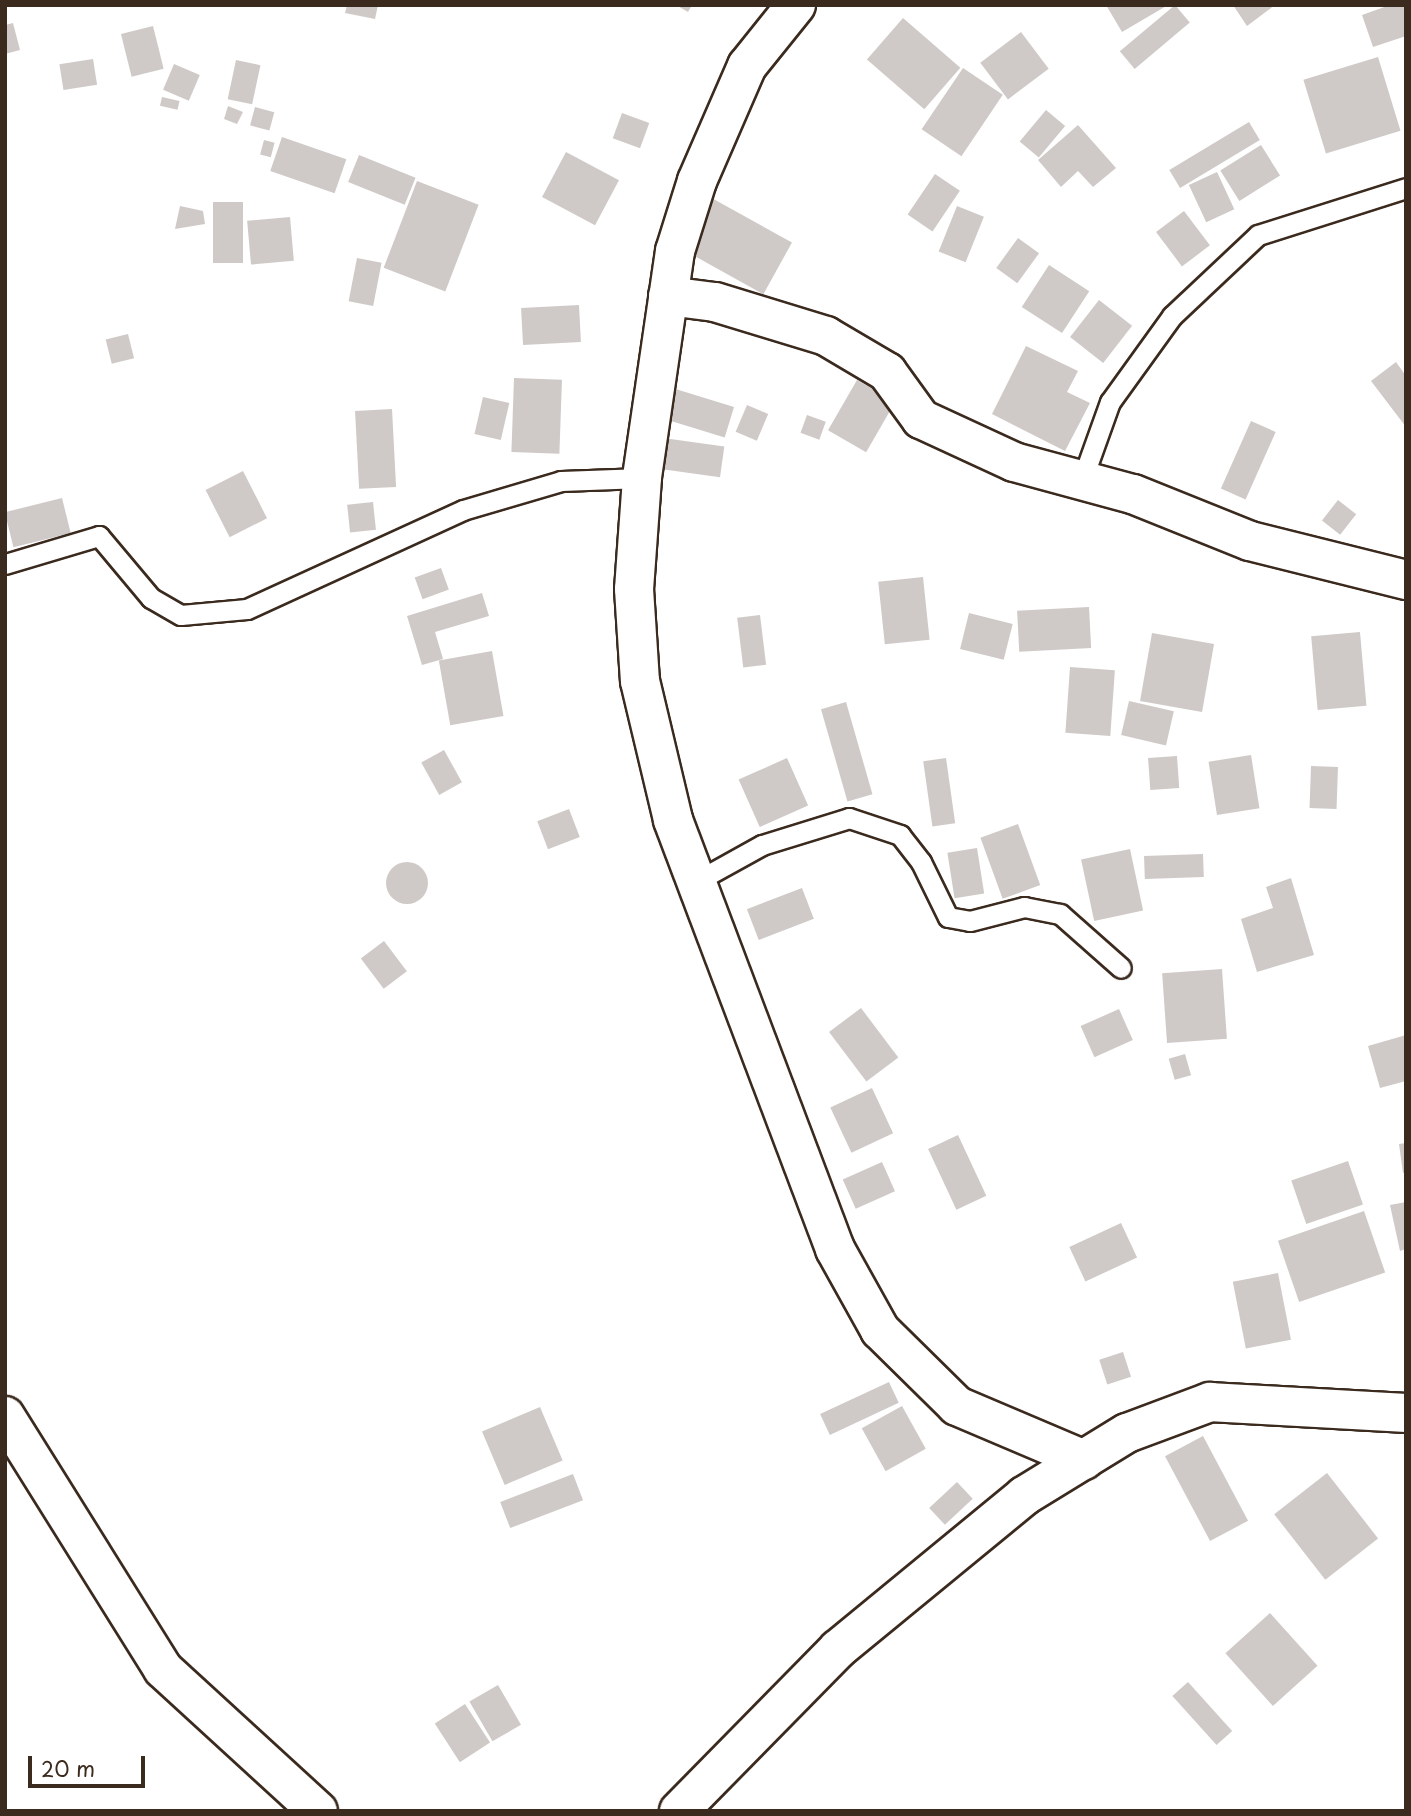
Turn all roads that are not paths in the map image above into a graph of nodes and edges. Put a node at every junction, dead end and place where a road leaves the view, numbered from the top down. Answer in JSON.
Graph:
{"nodes":[{"id":1,"x":796,"y":5,"type":"edge"},
{"id":2,"x":1406,"y":188,"type":"edge"},
{"id":3,"x":668,"y":296,"type":"junction"},
{"id":4,"x":642,"y":478,"type":"junction"},
{"id":5,"x":1082,"y":480,"type":"junction"},
{"id":6,"x":5,"y":564,"type":"edge"},
{"id":7,"x":1406,"y":580,"type":"edge"},
{"id":8,"x":697,"y":881,"type":"junction"},
{"id":9,"x":1121,"y":968,"type":"dead end"},
{"id":10,"x":1406,"y":1413,"type":"edge"},
{"id":11,"x":5,"y":1416,"type":"edge"},
{"id":12,"x":1084,"y":1460,"type":"junction"},
{"id":13,"x":318,"y":1811,"type":"edge"},
{"id":14,"x":678,"y":1811,"type":"edge"}],
"edges":[{"from":1,"to":3,"type":"street"},
{"from":2,"to":5,"type":"lane"},
{"from":3,"to":4,"type":"street"},
{"from":3,"to":5,"type":"street"},
{"from":4,"to":6,"type":"lane"},
{"from":4,"to":8,"type":"street"},
{"from":5,"to":7,"type":"street"},
{"from":8,"to":9,"type":"lane"},
{"from":8,"to":12,"type":"street"},
{"from":10,"to":12,"type":"street"},
{"from":11,"to":13,"type":"street"},
{"from":12,"to":14,"type":"street"}]}
